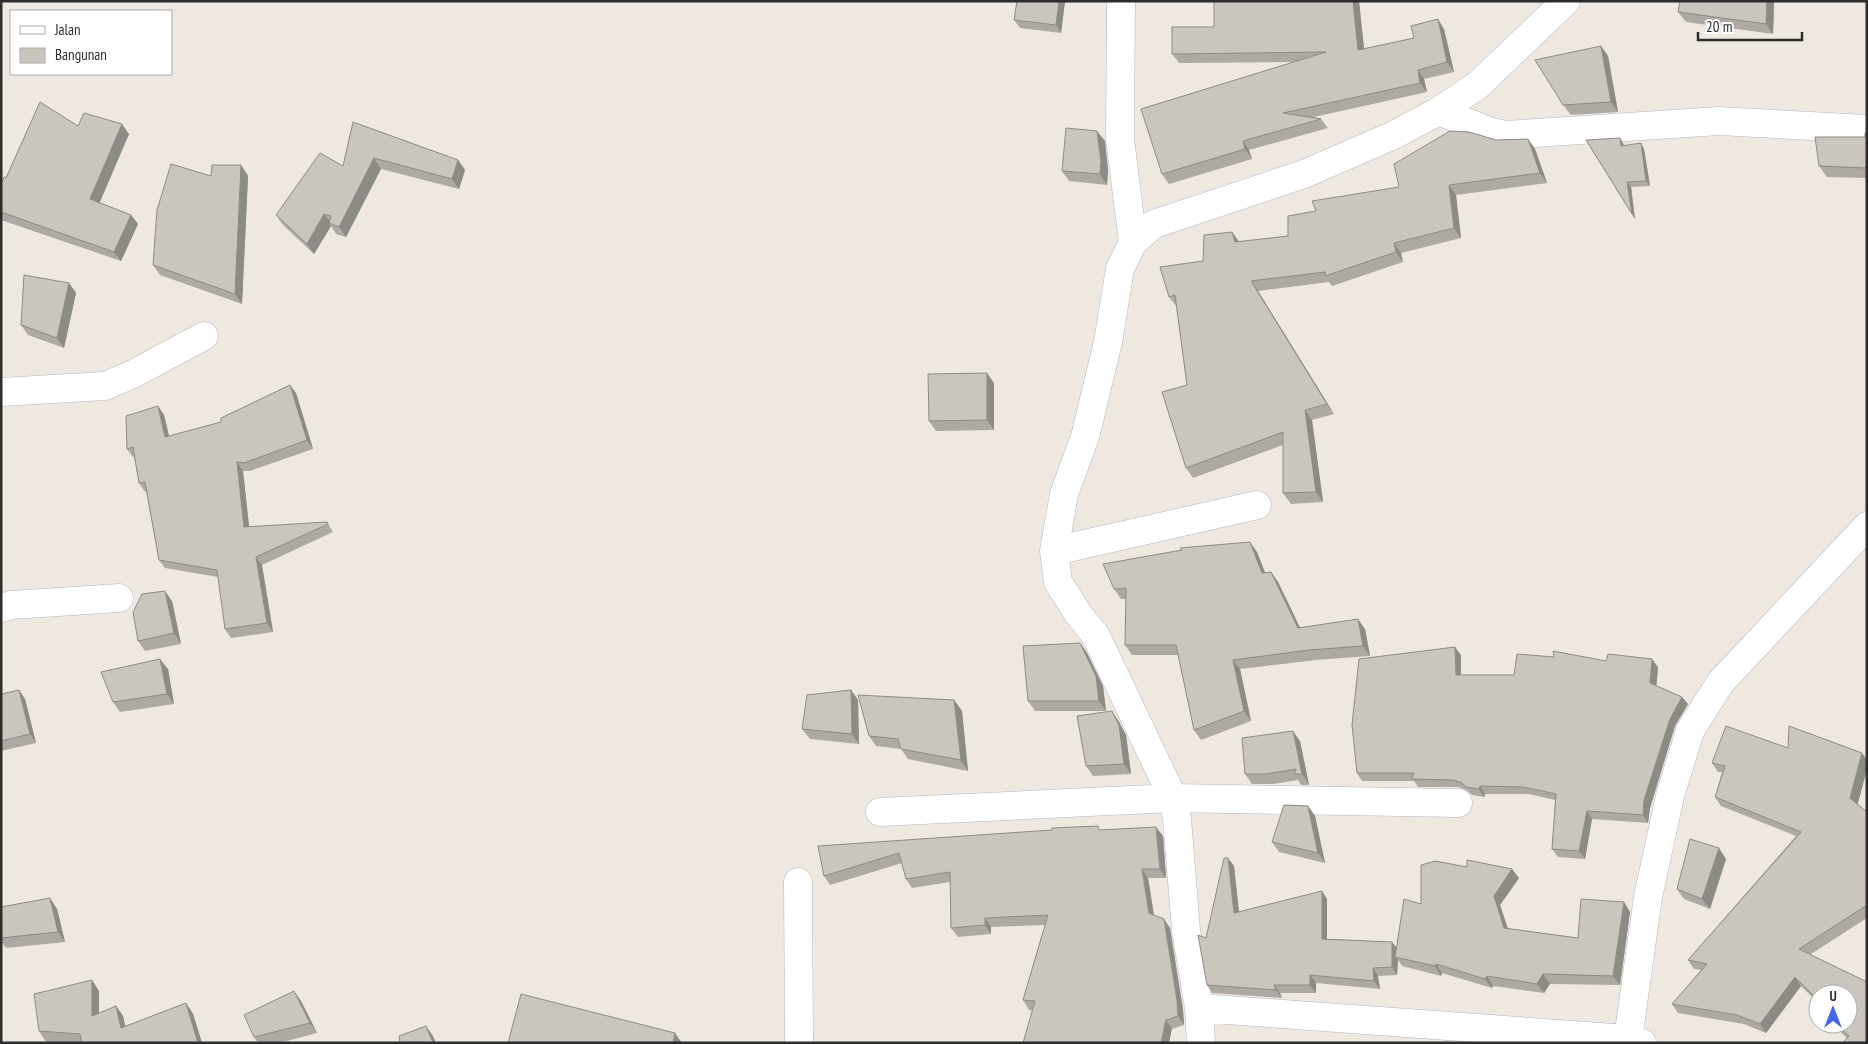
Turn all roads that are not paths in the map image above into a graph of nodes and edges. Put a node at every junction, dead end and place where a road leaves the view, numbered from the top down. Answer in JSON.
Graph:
{"nodes":[{"id":1,"x":1120,"y":1,"type":"edge"},
{"id":2,"x":1566,"y":1,"type":"edge"},
{"id":3,"x":1439,"y":111,"type":"junction"},
{"id":4,"x":1867,"y":129,"type":"edge"},
{"id":5,"x":1133,"y":242,"type":"junction"},
{"id":6,"x":204,"y":336,"type":"dead end"},
{"id":7,"x":1,"y":392,"type":"edge"},
{"id":8,"x":1257,"y":505,"type":"dead end"},
{"id":9,"x":1867,"y":526,"type":"edge"},
{"id":10,"x":1054,"y":551,"type":"junction"},
{"id":11,"x":120,"y":598,"type":"dead end"},
{"id":12,"x":1,"y":608,"type":"edge"},
{"id":13,"x":1173,"y":798,"type":"junction"},
{"id":14,"x":1458,"y":803,"type":"dead end"},
{"id":15,"x":880,"y":812,"type":"dead end"},
{"id":16,"x":798,"y":882,"type":"dead end"},
{"id":17,"x":1199,"y":1008,"type":"junction"},
{"id":18,"x":1635,"y":1041,"type":"edge"},
{"id":19,"x":799,"y":1043,"type":"edge"},
{"id":20,"x":1201,"y":1043,"type":"edge"}],
"edges":[{"from":1,"to":5,"type":"street"},
{"from":2,"to":3,"type":"street"},
{"from":3,"to":4,"type":"street"},
{"from":3,"to":5,"type":"street"},
{"from":5,"to":10,"type":"street"},
{"from":6,"to":7,"type":"street"},
{"from":8,"to":10,"type":"street"},
{"from":9,"to":18,"type":"street"},
{"from":10,"to":13,"type":"street"},
{"from":11,"to":12,"type":"street"},
{"from":13,"to":14,"type":"street"},
{"from":13,"to":15,"type":"street"},
{"from":13,"to":17,"type":"street"},
{"from":16,"to":19,"type":"street"},
{"from":17,"to":18,"type":"street"},
{"from":17,"to":20,"type":"street"}]}
